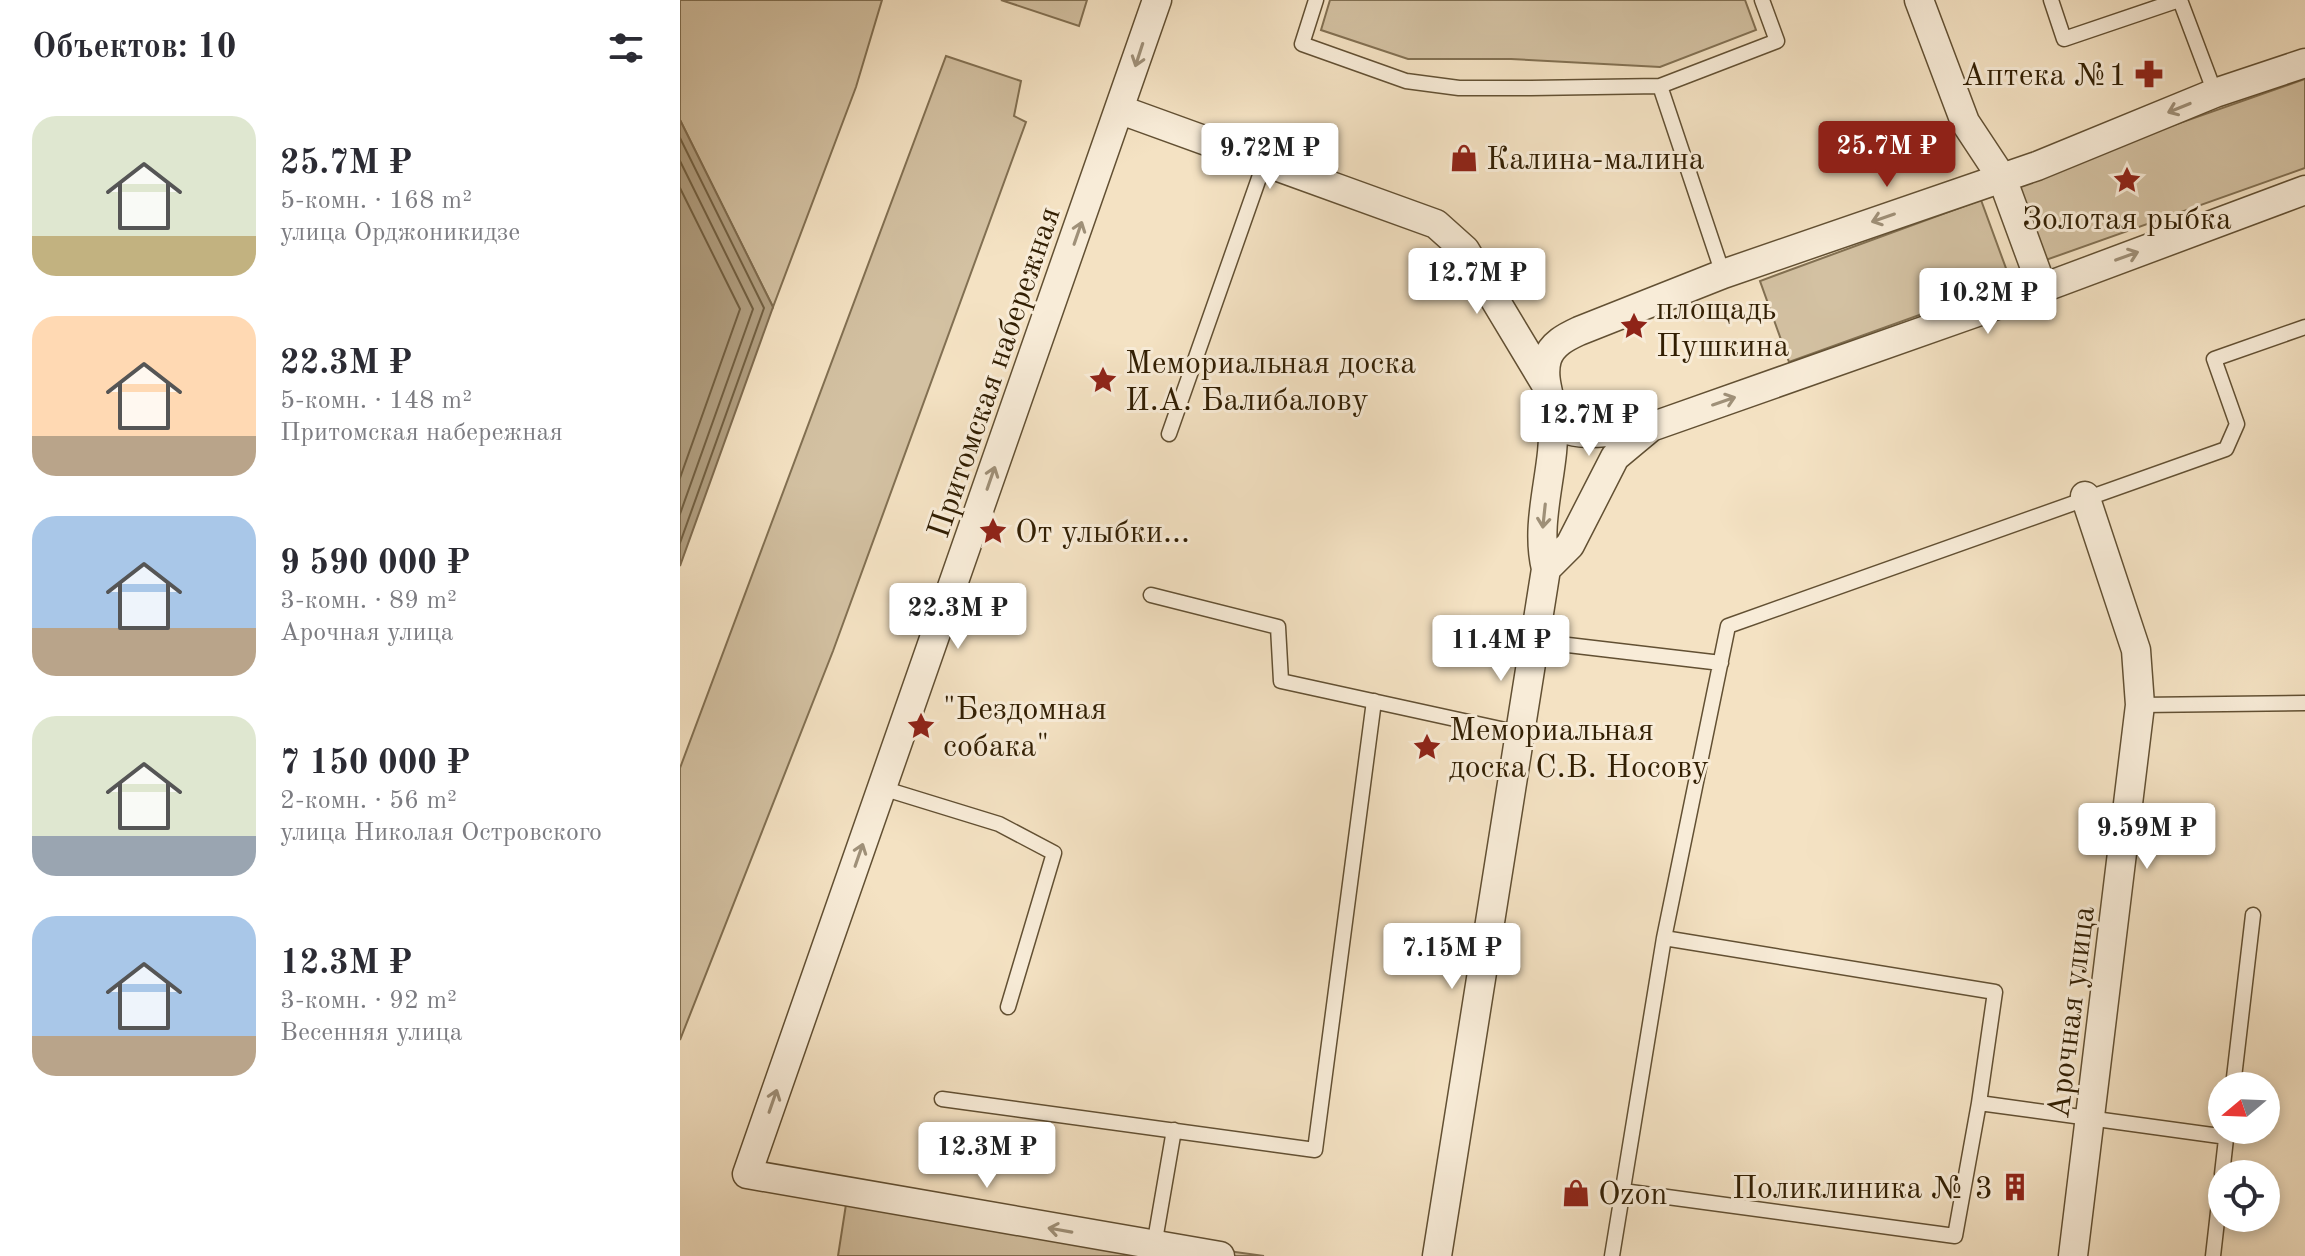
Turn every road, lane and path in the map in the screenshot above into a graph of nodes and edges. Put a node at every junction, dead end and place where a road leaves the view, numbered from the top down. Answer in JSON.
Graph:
{"nodes":[{"id":1,"x":1157,"y":0,"type":"edge"},
{"id":2,"x":1316,"y":0,"type":"edge"},
{"id":3,"x":1762,"y":0,"type":"edge"},
{"id":4,"x":1919,"y":0,"type":"edge"},
{"id":5,"x":2051,"y":0,"type":"edge"},
{"id":6,"x":2179,"y":0,"type":"edge"},
{"id":7,"x":2305,"y":63,"type":"edge"},
{"id":8,"x":1660,"y":86,"type":"junction"},
{"id":9,"x":2215,"y":93,"type":"junction"},
{"id":10,"x":1121,"y":110,"type":"junction"},
{"id":11,"x":1265,"y":161,"type":"junction"},
{"id":12,"x":2002,"y":178,"type":"junction"},
{"id":13,"x":2305,"y":190,"type":"edge"},
{"id":14,"x":1723,"y":274,"type":"junction"},
{"id":15,"x":2042,"y":287,"type":"junction"},
{"id":16,"x":2305,"y":327,"type":"edge"},
{"id":17,"x":1545,"y":383,"type":"junction"},
{"id":18,"x":1553,"y":420,"type":"junction"},
{"id":19,"x":1651,"y":427,"type":"junction"},
{"id":20,"x":1169,"y":434,"type":"dead end"},
{"id":21,"x":2085,"y":496,"type":"junction"},
{"id":22,"x":1546,"y":569,"type":"junction"},
{"id":23,"x":1151,"y":595,"type":"dead end"},
{"id":24,"x":1534,"y":641,"type":"junction"},
{"id":25,"x":1721,"y":663,"type":"junction"},
{"id":26,"x":1374,"y":701,"type":"junction"},
{"id":27,"x":2305,"y":703,"type":"edge"},
{"id":28,"x":2140,"y":705,"type":"junction"},
{"id":29,"x":1519,"y":733,"type":"junction"},
{"id":30,"x":882,"y":788,"type":"junction"},
{"id":31,"x":2253,"y":915,"type":"dead end"},
{"id":32,"x":1664,"y":938,"type":"junction"},
{"id":33,"x":1008,"y":1007,"type":"dead end"},
{"id":34,"x":2235,"y":1072,"type":"edge"},
{"id":35,"x":942,"y":1099,"type":"dead end"},
{"id":36,"x":1979,"y":1103,"type":"junction"},
{"id":37,"x":2092,"y":1120,"type":"junction"},
{"id":38,"x":1174,"y":1130,"type":"junction"},
{"id":39,"x":2208,"y":1131,"type":"edge"},
{"id":40,"x":1623,"y":1191,"type":"junction"},
{"id":41,"x":2216,"y":1232,"type":"edge"},
{"id":42,"x":1154,"y":1246,"type":"junction"},
{"id":43,"x":1220,"y":1256,"type":"edge"},
{"id":44,"x":1437,"y":1256,"type":"edge"},
{"id":45,"x":1612,"y":1256,"type":"edge"},
{"id":46,"x":2073,"y":1256,"type":"edge"},
{"id":47,"x":2213,"y":1256,"type":"edge"}],
"edges":[{"from":1,"to":10,"type":"street","name":"Притомская набережная","one_way":true},
{"from":2,"to":8,"type":"lane"},
{"from":3,"to":8,"type":"lane"},
{"from":4,"to":12,"type":"street"},
{"from":5,"to":6,"type":"lane"},
{"from":6,"to":9,"type":"lane"},
{"from":7,"to":9,"type":"street"},
{"from":8,"to":14,"type":"lane"},
{"from":9,"to":12,"type":"street","one_way":true},
{"from":10,"to":11,"type":"street"},
{"from":30,"to":10,"type":"street","name":"Притомская набережная","one_way":true},
{"from":11,"to":17,"type":"street"},
{"from":11,"to":20,"type":"lane"},
{"from":12,"to":14,"type":"street","one_way":true},
{"from":12,"to":15,"type":"street"},
{"from":15,"to":13,"type":"street","one_way":true},
{"from":14,"to":17,"type":"street"},
{"from":19,"to":15,"type":"street","one_way":true},
{"from":16,"to":21,"type":"lane"},
{"from":17,"to":18,"type":"street"},
{"from":18,"to":19,"type":"street"},
{"from":18,"to":22,"type":"street","one_way":true},
{"from":19,"to":22,"type":"street"},
{"from":21,"to":25,"type":"lane"},
{"from":21,"to":28,"type":"street","name":"Арочная улица"},
{"from":22,"to":24,"type":"street"},
{"from":23,"to":26,"type":"lane"},
{"from":24,"to":25,"type":"lane"},
{"from":24,"to":29,"type":"street"},
{"from":25,"to":32,"type":"lane"},
{"from":26,"to":29,"type":"lane"},
{"from":26,"to":38,"type":"lane"},
{"from":27,"to":28,"type":"lane"},
{"from":28,"to":37,"type":"street","name":"Арочная улица"},
{"from":29,"to":44,"type":"street"},
{"from":30,"to":33,"type":"lane"},
{"from":42,"to":30,"type":"street","name":"Притомская набережная","one_way":true},
{"from":31,"to":34,"type":"lane"},
{"from":32,"to":36,"type":"lane"},
{"from":32,"to":40,"type":"lane"},
{"from":35,"to":38,"type":"lane"},
{"from":36,"to":37,"type":"lane"},
{"from":36,"to":40,"type":"lane"},
{"from":37,"to":39,"type":"lane"},
{"from":37,"to":46,"type":"street","name":"Арочная улица"},
{"from":38,"to":42,"type":"lane"},
{"from":40,"to":45,"type":"lane"},
{"from":41,"to":47,"type":"lane"},
{"from":42,"to":43,"type":"street"}]}
